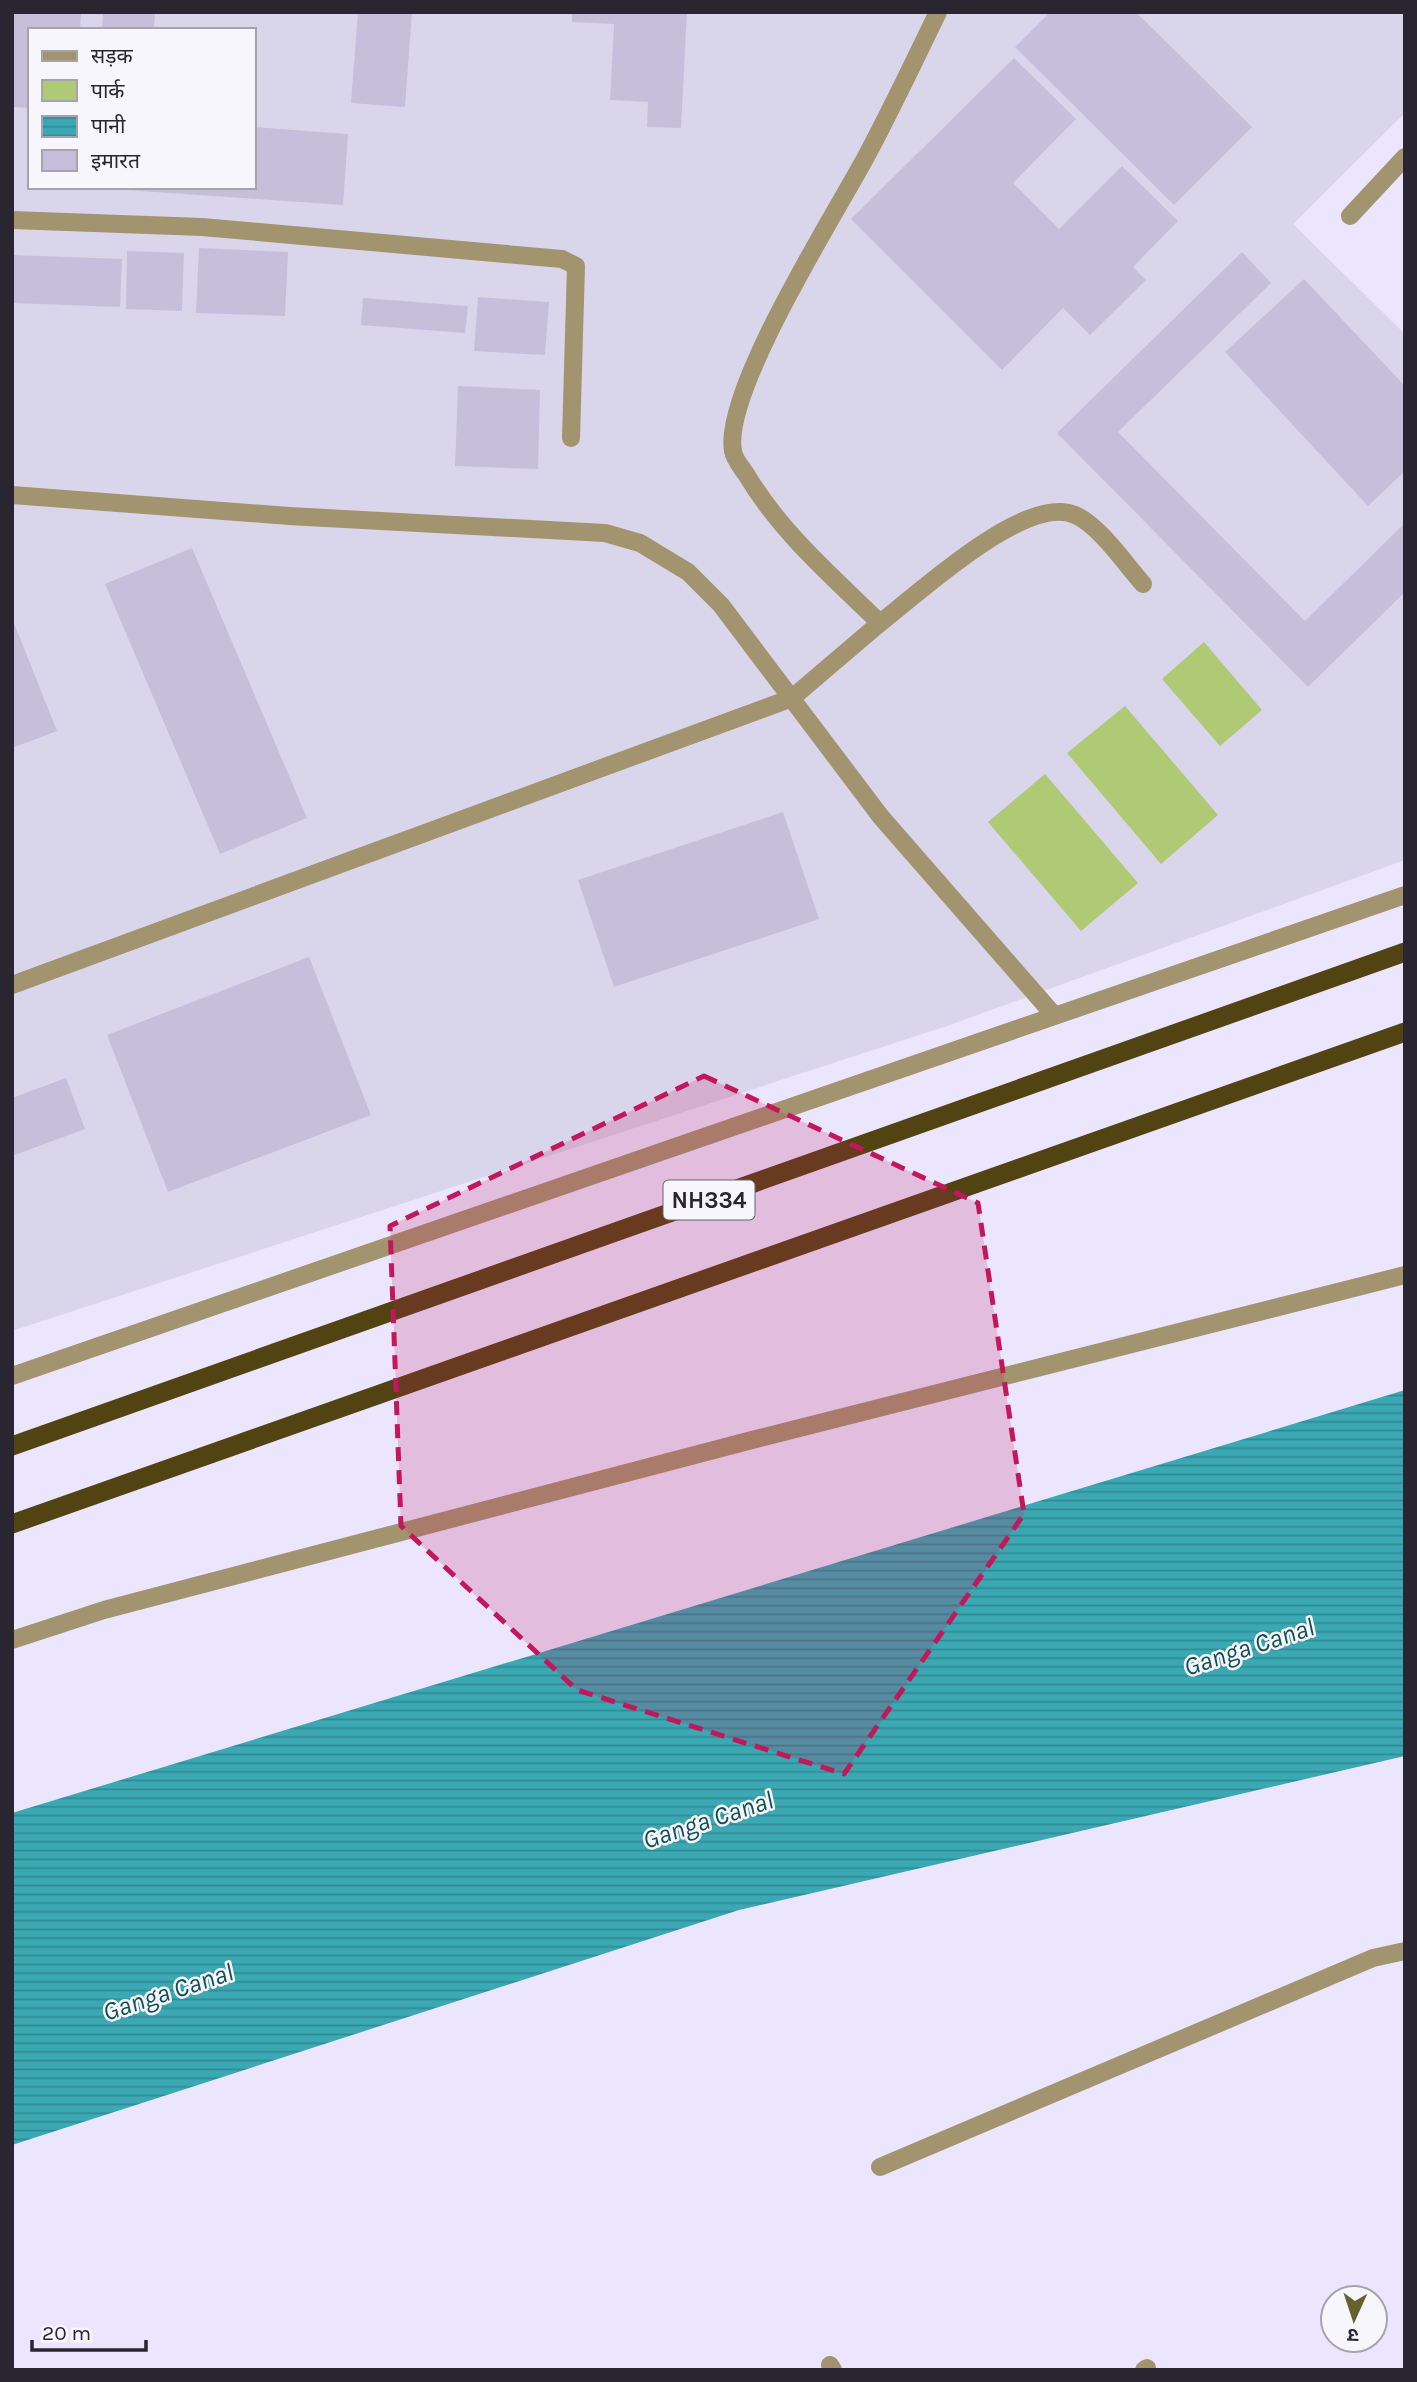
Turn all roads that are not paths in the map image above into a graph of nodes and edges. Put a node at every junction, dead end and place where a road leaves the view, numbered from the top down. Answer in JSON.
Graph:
{"nodes":[{"id":1,"x":938,"y":12,"type":"edge"},
{"id":2,"x":1405,"y":158,"type":"edge"},
{"id":3,"x":1350,"y":216,"type":"dead end"},
{"id":4,"x":12,"y":220,"type":"edge"},
{"id":5,"x":571,"y":438,"type":"dead end"},
{"id":6,"x":12,"y":495,"type":"edge"},
{"id":7,"x":1143,"y":584,"type":"dead end"},
{"id":8,"x":880,"y":623,"type":"junction"},
{"id":9,"x":792,"y":698,"type":"junction"},
{"id":10,"x":1405,"y":895,"type":"edge"},
{"id":11,"x":1405,"y":952,"type":"edge"},
{"id":12,"x":12,"y":985,"type":"edge"},
{"id":13,"x":1053,"y":1014,"type":"junction"},
{"id":14,"x":1405,"y":1032,"type":"edge"},
{"id":15,"x":1405,"y":1275,"type":"edge"},
{"id":16,"x":12,"y":1376,"type":"edge"},
{"id":17,"x":12,"y":1446,"type":"edge"},
{"id":18,"x":12,"y":1524,"type":"edge"},
{"id":19,"x":12,"y":1640,"type":"edge"},
{"id":20,"x":1405,"y":1951,"type":"edge"},
{"id":21,"x":880,"y":2166,"type":"dead end"}],
"edges":[{"from":1,"to":8,"type":"street"},
{"from":2,"to":3,"type":"street"},
{"from":4,"to":5,"type":"street"},
{"from":6,"to":9,"type":"street"},
{"from":7,"to":8,"type":"street"},
{"from":8,"to":9,"type":"street"},
{"from":9,"to":12,"type":"street"},
{"from":9,"to":13,"type":"street"},
{"from":10,"to":13,"type":"street"},
{"from":11,"to":17,"type":"highway","number":"NH334"},
{"from":13,"to":16,"type":"street"},
{"from":14,"to":18,"type":"highway"},
{"from":15,"to":19,"type":"street"},
{"from":20,"to":21,"type":"street"}]}
